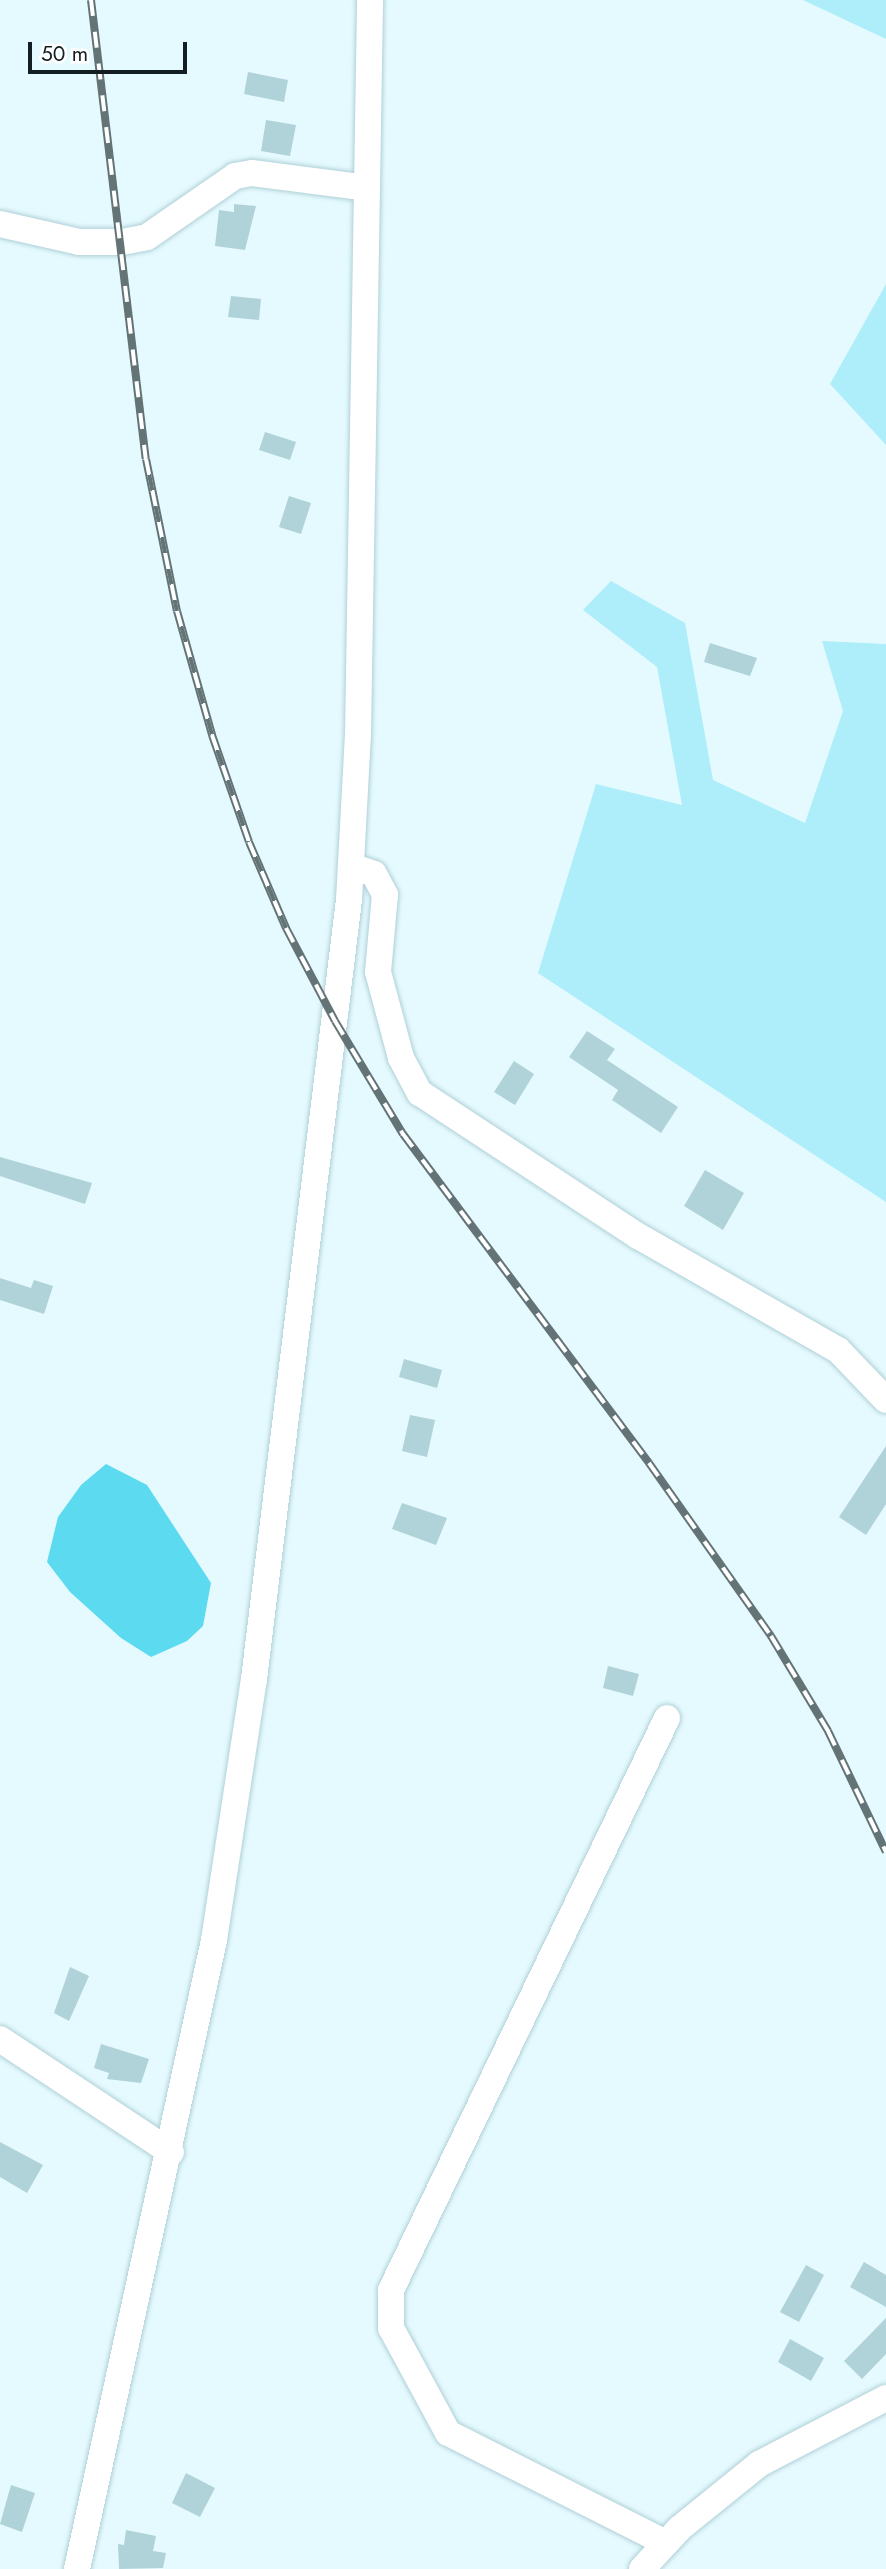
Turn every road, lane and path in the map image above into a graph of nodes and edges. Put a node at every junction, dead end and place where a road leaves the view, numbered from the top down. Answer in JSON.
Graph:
{"nodes":[{"id":1,"x":370,"y":0,"type":"edge"},
{"id":2,"x":367,"y":188,"type":"junction"},
{"id":3,"x":0,"y":224,"type":"edge"},
{"id":4,"x":351,"y":866,"type":"junction"},
{"id":5,"x":886,"y":1400,"type":"edge"},
{"id":6,"x":667,"y":1718,"type":"dead end"},
{"id":7,"x":0,"y":2039,"type":"edge"},
{"id":8,"x":170,"y":2152,"type":"junction"},
{"id":9,"x":886,"y":2398,"type":"edge"},
{"id":10,"x":666,"y":2543,"type":"junction"},
{"id":11,"x":77,"y":2569,"type":"edge"},
{"id":12,"x":642,"y":2569,"type":"edge"}],
"edges":[{"from":1,"to":2,"type":"street"},
{"from":2,"to":3,"type":"street"},
{"from":2,"to":4,"type":"street"},
{"from":4,"to":5,"type":"street"},
{"from":4,"to":8,"type":"street"},
{"from":6,"to":10,"type":"street"},
{"from":7,"to":8,"type":"street"},
{"from":8,"to":11,"type":"street"},
{"from":9,"to":10,"type":"street"},
{"from":10,"to":12,"type":"street"}]}
